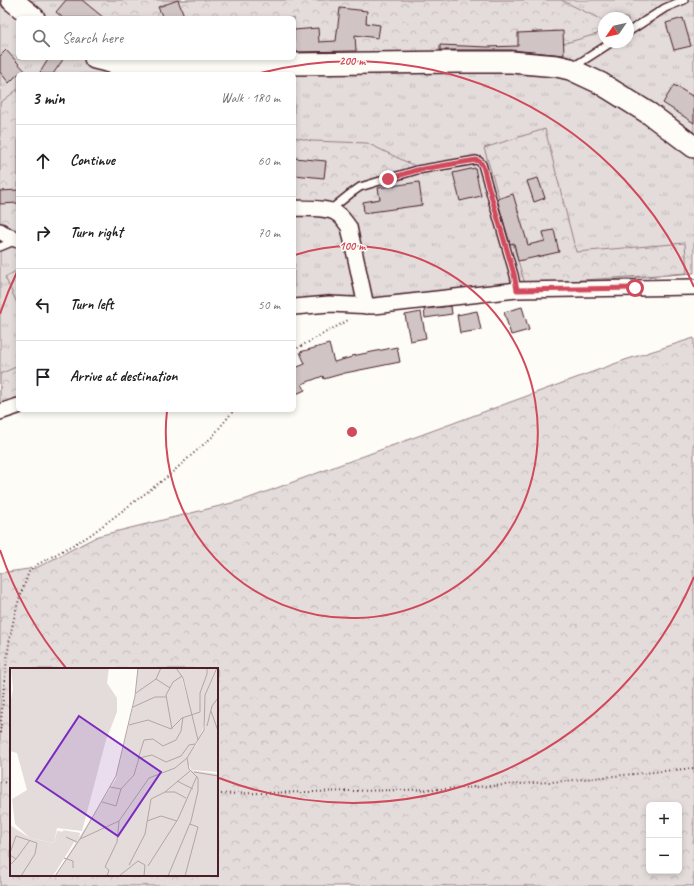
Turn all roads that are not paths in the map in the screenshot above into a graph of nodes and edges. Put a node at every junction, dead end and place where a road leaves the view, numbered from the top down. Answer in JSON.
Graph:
{"nodes":[{"id":1,"x":12,"y":0,"type":"edge"},
{"id":2,"x":684,"y":0,"type":"edge"},
{"id":3,"x":32,"y":16,"type":"edge"},
{"id":4,"x":634,"y":28,"type":"edge"},
{"id":5,"x":603,"y":48,"type":"edge"},
{"id":6,"x":102,"y":60,"type":"edge"},
{"id":7,"x":570,"y":69,"type":"junction"},
{"id":8,"x":694,"y":147,"type":"edge"},
{"id":9,"x":296,"y":208,"type":"edge"},
{"id":10,"x":330,"y":210,"type":"junction"},
{"id":11,"x":0,"y":231,"type":"edge"},
{"id":12,"x":16,"y":240,"type":"edge"},
{"id":13,"x":16,"y":240,"type":"edge"},
{"id":14,"x":0,"y":247,"type":"edge"},
{"id":15,"x":694,"y":287,"type":"edge"},
{"id":16,"x":517,"y":290,"type":"junction"},
{"id":17,"x":370,"y":306,"type":"junction"},
{"id":18,"x":296,"y":307,"type":"edge"},
{"id":19,"x":16,"y":407,"type":"edge"},
{"id":20,"x":0,"y":412,"type":"edge"}],
"edges":[{"from":1,"to":3,"type":"street"},
{"from":2,"to":4,"type":"lane"},
{"from":5,"to":7,"type":"lane"},
{"from":6,"to":7,"type":"street"},
{"from":7,"to":8,"type":"street"},
{"from":9,"to":10,"type":"street"},
{"from":10,"to":16,"type":"lane"},
{"from":10,"to":17,"type":"street"},
{"from":11,"to":12,"type":"street"},
{"from":13,"to":14,"type":"lane"},
{"from":15,"to":16,"type":"street"},
{"from":16,"to":17,"type":"street"},
{"from":17,"to":18,"type":"street"},
{"from":19,"to":20,"type":"street"}]}
